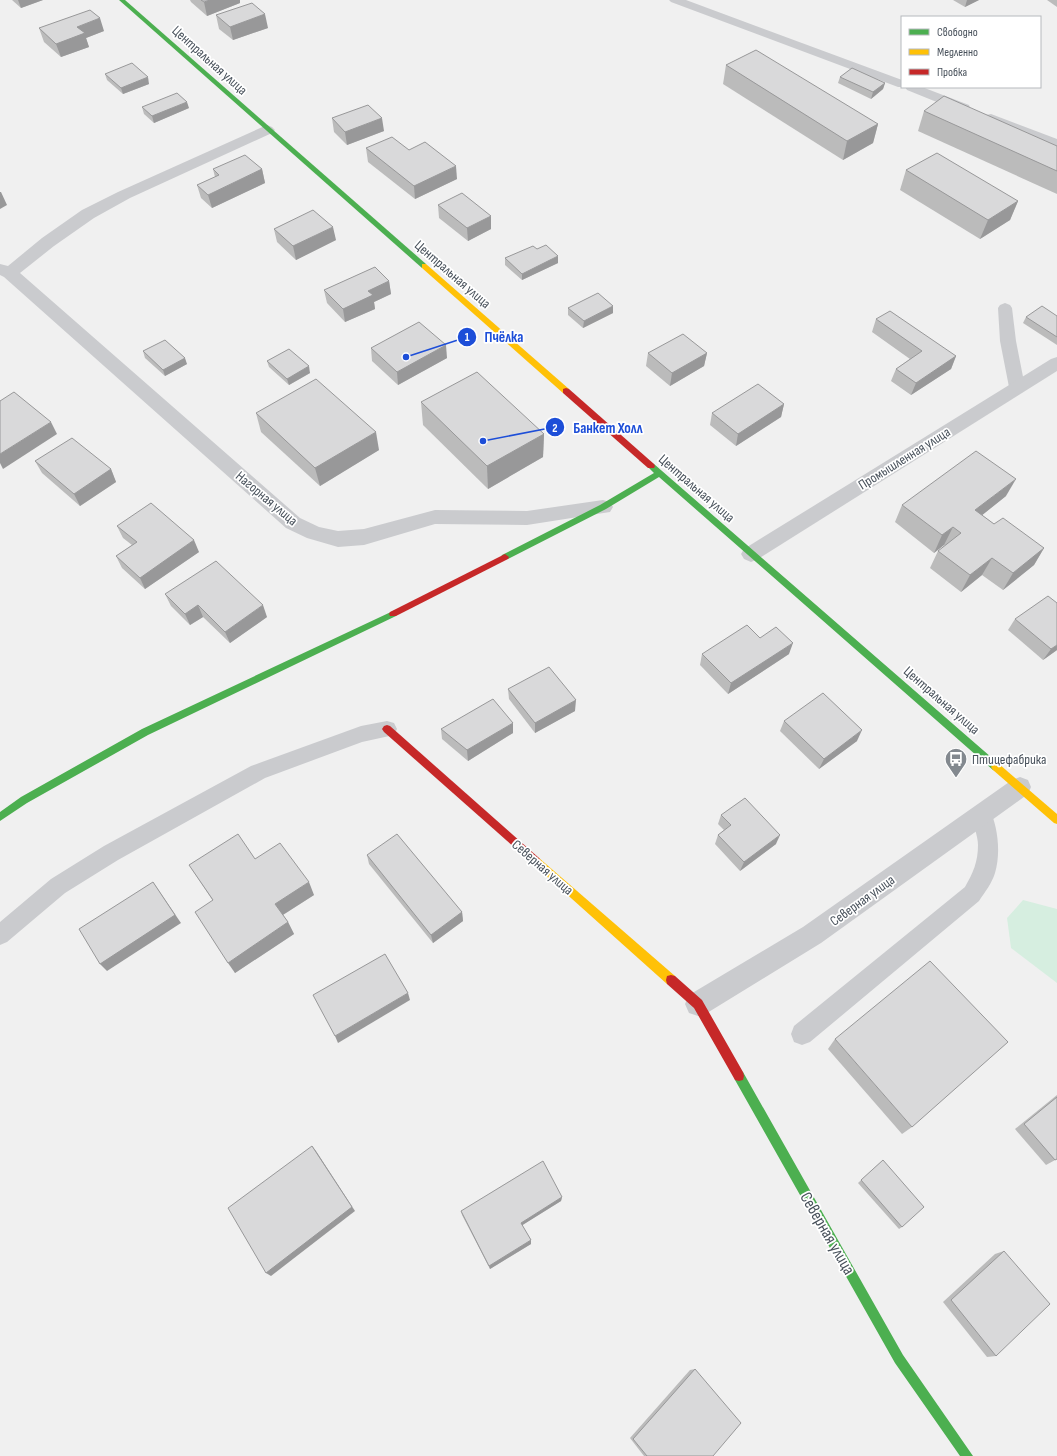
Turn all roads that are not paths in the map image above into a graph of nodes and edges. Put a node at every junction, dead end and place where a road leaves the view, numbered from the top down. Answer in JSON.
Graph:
{"nodes":[{"id":1,"x":122,"y":0,"type":"edge"},
{"id":2,"x":675,"y":0,"type":"edge"},
{"id":3,"x":901,"y":84,"type":"edge"},
{"id":4,"x":914,"y":88,"type":"edge"},
{"id":5,"x":267,"y":130,"type":"junction"},
{"id":6,"x":1057,"y":144,"type":"edge"},
{"id":7,"x":5,"y":271,"type":"edge"},
{"id":8,"x":1005,"y":308,"type":"dead end"},
{"id":9,"x":1053,"y":369,"type":"edge"},
{"id":10,"x":1017,"y":387,"type":"junction"},
{"id":11,"x":659,"y":473,"type":"junction"},
{"id":12,"x":603,"y":507,"type":"junction"},
{"id":13,"x":751,"y":554,"type":"junction"},
{"id":14,"x":388,"y":730,"type":"joint"},
{"id":15,"x":1020,"y":787,"type":"junction"},
{"id":16,"x":982,"y":814,"type":"junction"},
{"id":17,"x":0,"y":817,"type":"edge"},
{"id":18,"x":1057,"y":820,"type":"edge"},
{"id":19,"x":0,"y":935,"type":"edge"},
{"id":20,"x":698,"y":1004,"type":"junction"},
{"id":21,"x":802,"y":1034,"type":"dead end"},
{"id":22,"x":967,"y":1456,"type":"edge"}],
"edges":[{"from":1,"to":5,"type":"main road","name":"Центральная улица"},
{"from":2,"to":3,"type":"lane"},
{"from":4,"to":6,"type":"lane"},
{"from":5,"to":7,"type":"street"},
{"from":5,"to":11,"type":"main road","name":"Центральная улица"},
{"from":7,"to":12,"type":"street","name":"Нагорная улица"},
{"from":8,"to":10,"type":"lane"},
{"from":9,"to":10,"type":"street","name":"Промышленная улица"},
{"from":10,"to":13,"type":"street","name":"Промышленная улица"},
{"from":11,"to":12,"type":"main road"},
{"from":11,"to":13,"type":"main road","name":"Центральная улица"},
{"from":12,"to":17,"type":"main road"},
{"from":13,"to":15,"type":"main road","name":"Центральная улица"},
{"from":14,"to":19,"type":"lane"},
{"from":14,"to":20,"type":"main road","name":"Северная улица"},
{"from":15,"to":16,"type":"street","name":"Северная улица"},
{"from":15,"to":18,"type":"main road","name":"Центральная улица"},
{"from":16,"to":20,"type":"street","name":"Северная улица"},
{"from":16,"to":21,"type":"lane"},
{"from":20,"to":22,"type":"main road","name":"Северная улица"}]}
